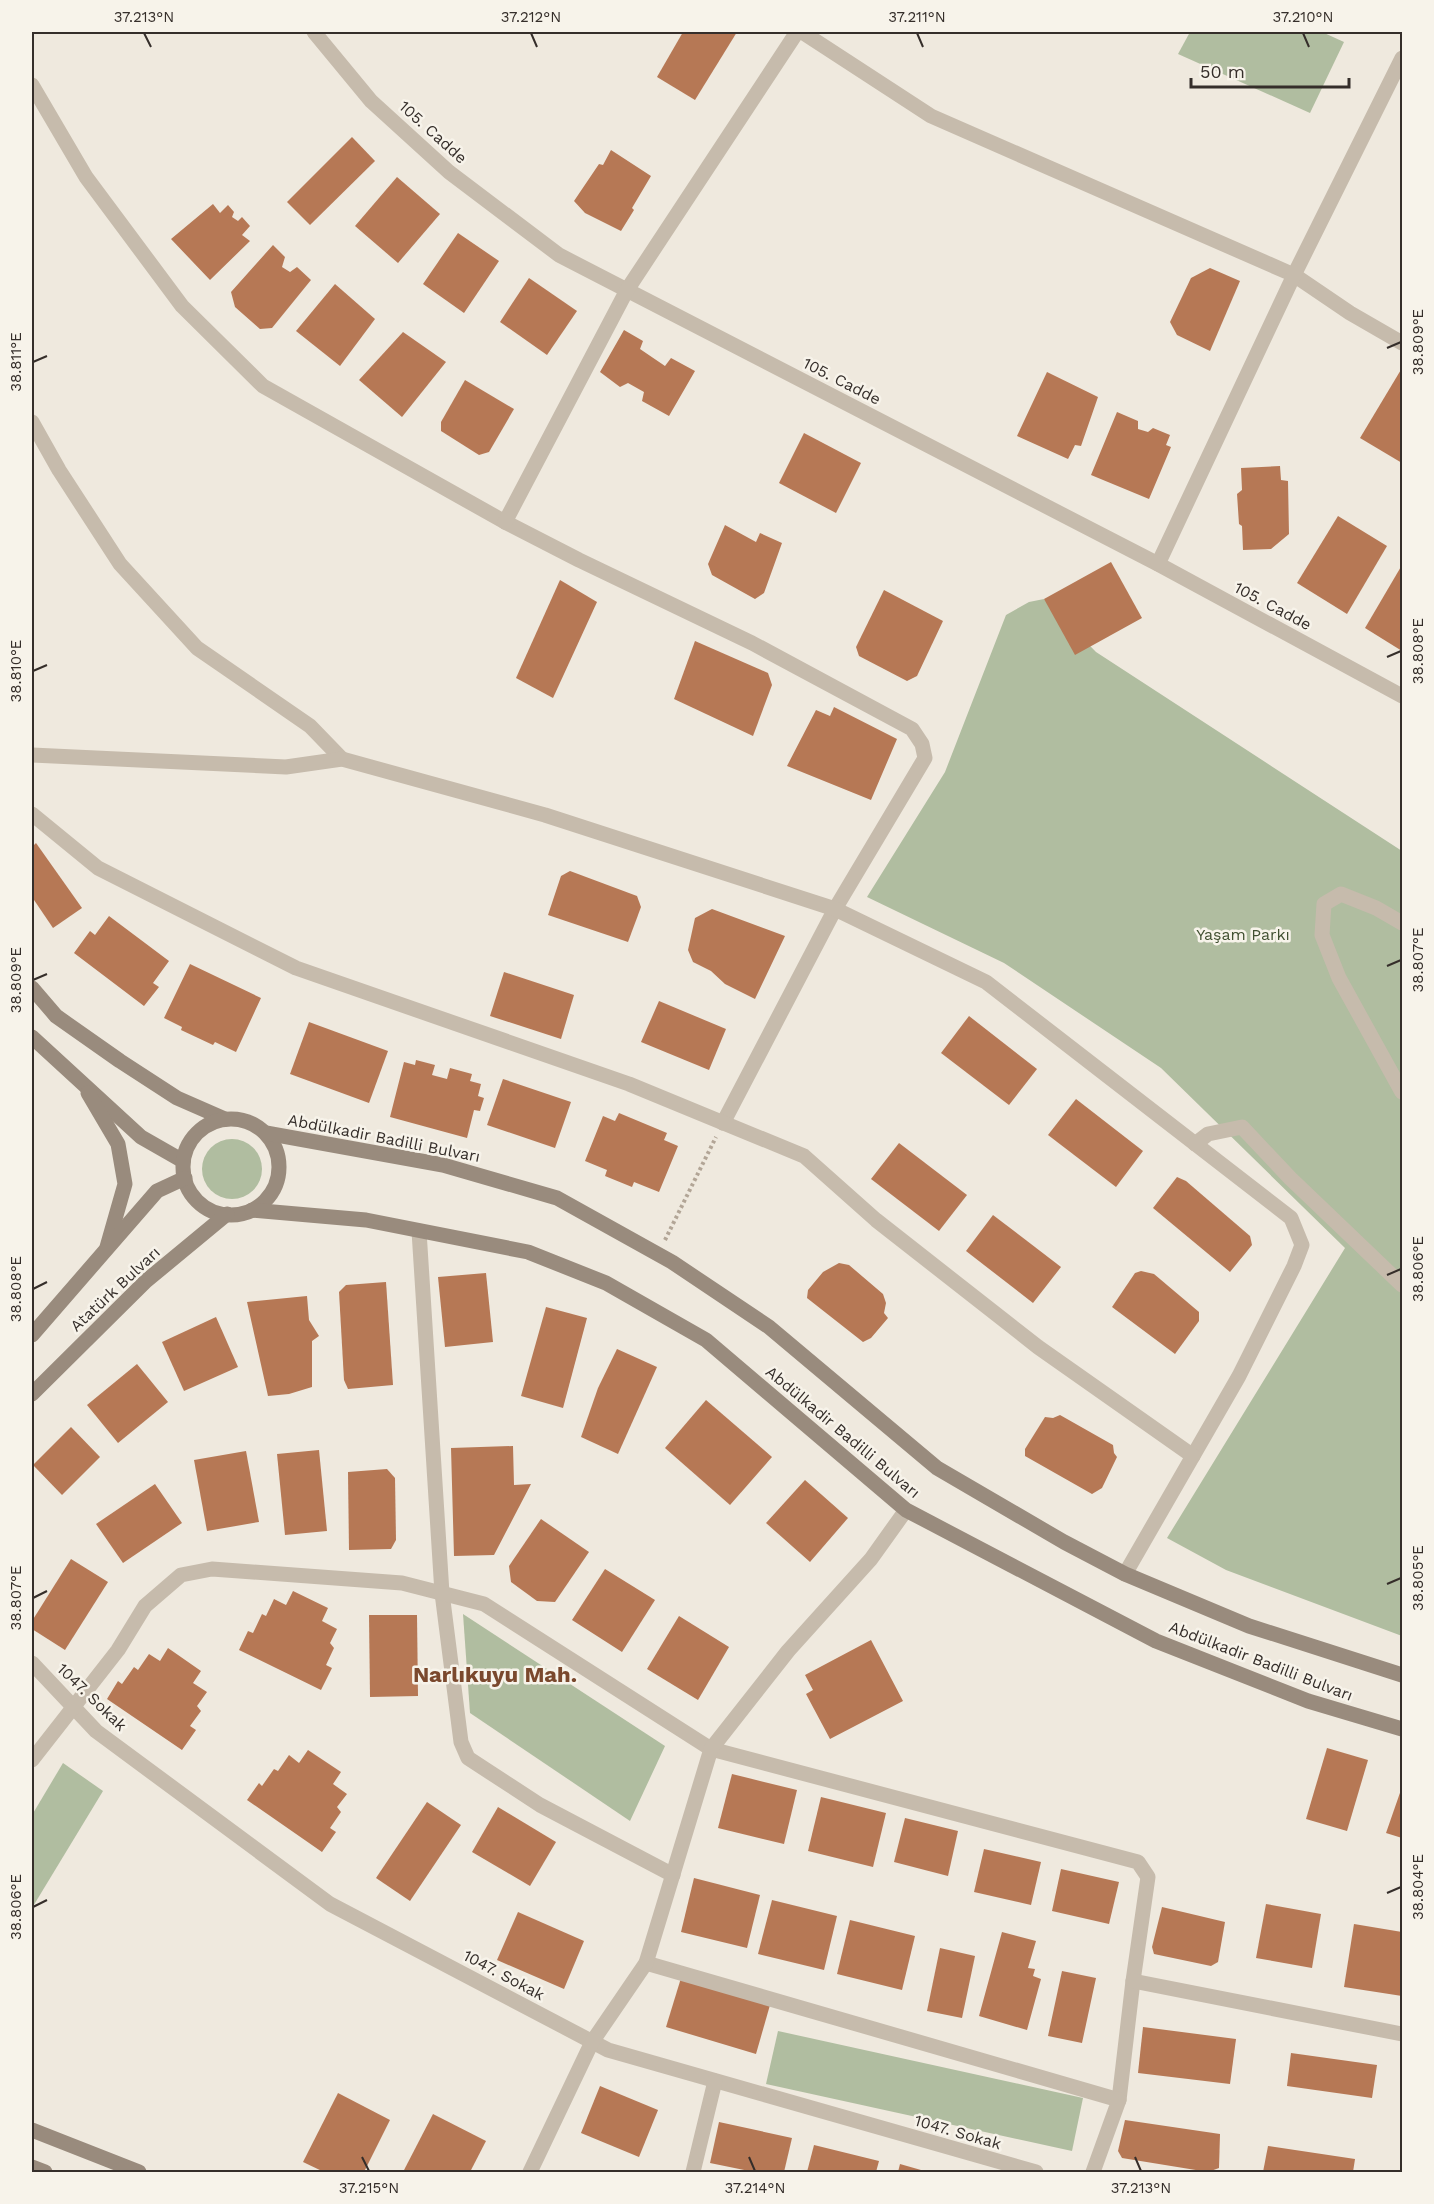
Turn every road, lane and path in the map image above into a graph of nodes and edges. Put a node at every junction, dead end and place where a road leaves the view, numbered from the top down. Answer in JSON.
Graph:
{"nodes":[{"id":1,"x":314,"y":32,"type":"edge"},
{"id":2,"x":797,"y":32,"type":"edge"},
{"id":3,"x":802,"y":32,"type":"edge"},
{"id":4,"x":1402,"y":58,"type":"edge"},
{"id":5,"x":32,"y":85,"type":"edge"},
{"id":6,"x":1294,"y":275,"type":"junction"},
{"id":7,"x":627,"y":290,"type":"junction"},
{"id":8,"x":1402,"y":343,"type":"edge"},
{"id":9,"x":32,"y":422,"type":"edge"},
{"id":10,"x":505,"y":522,"type":"junction"},
{"id":11,"x":1158,"y":564,"type":"junction"},
{"id":12,"x":1402,"y":696,"type":"edge"},
{"id":13,"x":32,"y":755,"type":"edge"},
{"id":14,"x":342,"y":759,"type":"junction"},
{"id":15,"x":32,"y":814,"type":"edge"},
{"id":16,"x":835,"y":909,"type":"junction"},
{"id":17,"x":1402,"y":923,"type":"edge"},
{"id":18,"x":32,"y":988,"type":"edge"},
{"id":19,"x":32,"y":1037,"type":"edge"},
{"id":20,"x":82,"y":1083,"type":"junction"},
{"id":21,"x":1402,"y":1092,"type":"edge"},
{"id":22,"x":225,"y":1119,"type":"junction"},
{"id":23,"x":723,"y":1123,"type":"junction"},
{"id":24,"x":266,"y":1133,"type":"junction"},
{"id":25,"x":1195,"y":1144,"type":"junction"},
{"id":26,"x":183,"y":1161,"type":"junction"},
{"id":27,"x":185,"y":1178,"type":"junction"},
{"id":28,"x":252,"y":1210,"type":"junction"},
{"id":29,"x":227,"y":1214,"type":"junction"},
{"id":30,"x":419,"y":1231,"type":"junction"},
{"id":31,"x":105,"y":1252,"type":"junction"},
{"id":32,"x":658,"y":1254,"type":"junction"},
{"id":33,"x":1402,"y":1285,"type":"edge"},
{"id":34,"x":32,"y":1335,"type":"edge"},
{"id":35,"x":32,"y":1394,"type":"edge"},
{"id":36,"x":1193,"y":1456,"type":"junction"},
{"id":37,"x":906,"y":1510,"type":"junction"},
{"id":38,"x":1125,"y":1574,"type":"junction"},
{"id":39,"x":442,"y":1593,"type":"junction"},
{"id":40,"x":32,"y":1663,"type":"edge"},
{"id":41,"x":1402,"y":1675,"type":"edge"},
{"id":42,"x":74,"y":1705,"type":"junction"},
{"id":43,"x":1402,"y":1729,"type":"edge"},
{"id":44,"x":711,"y":1749,"type":"junction"},
{"id":45,"x":32,"y":1760,"type":"edge"},
{"id":46,"x":673,"y":1875,"type":"junction"},
{"id":47,"x":646,"y":1963,"type":"junction"},
{"id":48,"x":1133,"y":1981,"type":"junction"},
{"id":49,"x":1402,"y":2034,"type":"edge"},
{"id":50,"x":592,"y":2042,"type":"junction"},
{"id":51,"x":715,"y":2081,"type":"junction"},
{"id":52,"x":1119,"y":2100,"type":"junction"},
{"id":53,"x":32,"y":2130,"type":"edge"},
{"id":54,"x":32,"y":2167,"type":"edge"},
{"id":55,"x":45,"y":2172,"type":"edge"},
{"id":56,"x":139,"y":2172,"type":"edge"},
{"id":57,"x":530,"y":2172,"type":"edge"},
{"id":58,"x":693,"y":2172,"type":"edge"},
{"id":59,"x":1036,"y":2172,"type":"edge"},
{"id":60,"x":1093,"y":2172,"type":"edge"}],
"edges":[{"from":1,"to":7,"type":"street","name":"105. Cadde"},
{"from":2,"to":7,"type":"street"},
{"from":3,"to":6,"type":"street"},
{"from":4,"to":6,"type":"street"},
{"from":5,"to":10,"type":"street"},
{"from":6,"to":8,"type":"street"},
{"from":6,"to":11,"type":"street"},
{"from":7,"to":10,"type":"street"},
{"from":7,"to":11,"type":"street","name":"105. Cadde"},
{"from":9,"to":14,"type":"street"},
{"from":10,"to":16,"type":"street"},
{"from":11,"to":12,"type":"street","name":"105. Cadde"},
{"from":13,"to":14,"type":"street"},
{"from":14,"to":16,"type":"street"},
{"from":15,"to":23,"type":"street"},
{"from":16,"to":23,"type":"street"},
{"from":16,"to":25,"type":"street"},
{"from":17,"to":21,"type":"street"},
{"from":18,"to":22,"type":"main road"},
{"from":19,"to":20,"type":"main road"},
{"from":20,"to":26,"type":"main road"},
{"from":20,"to":31,"type":"main road"},
{"from":22,"to":24,"type":"main road"},
{"from":22,"to":26,"type":"main road"},
{"from":23,"to":32,"type":"path"},
{"from":23,"to":36,"type":"street"},
{"from":24,"to":28,"type":"main road"},
{"from":24,"to":32,"type":"main road","name":"Abdülkadir Badilli Bulvarı"},
{"from":25,"to":33,"type":"street"},
{"from":25,"to":36,"type":"street"},
{"from":26,"to":27,"type":"main road"},
{"from":27,"to":29,"type":"main road"},
{"from":27,"to":31,"type":"main road","name":"Atatürk Bulvarı"},
{"from":28,"to":29,"type":"main road"},
{"from":28,"to":30,"type":"main road","name":"Abdülkadir Badilli Bulvarı"},
{"from":29,"to":35,"type":"main road","name":"Atatürk Bulvarı"},
{"from":30,"to":37,"type":"main road","name":"Abdülkadir Badilli Bulvarı"},
{"from":30,"to":39,"type":"street"},
{"from":31,"to":34,"type":"main road","name":"Atatürk Bulvarı"},
{"from":32,"to":38,"type":"main road","name":"Abdülkadir Badilli Bulvarı"},
{"from":36,"to":38,"type":"street"},
{"from":37,"to":43,"type":"main road","name":"Abdülkadir Badilli Bulvarı"},
{"from":37,"to":44,"type":"street"},
{"from":38,"to":41,"type":"main road","name":"Abdülkadir Badilli Bulvarı"},
{"from":39,"to":42,"type":"street"},
{"from":39,"to":44,"type":"street"},
{"from":39,"to":46,"type":"street"},
{"from":40,"to":42,"type":"street","name":"1047. Sokak"},
{"from":42,"to":45,"type":"street"},
{"from":42,"to":50,"type":"street","name":"1047. Sokak"},
{"from":44,"to":46,"type":"street"},
{"from":44,"to":48,"type":"street"},
{"from":46,"to":47,"type":"street"},
{"from":47,"to":50,"type":"street"},
{"from":47,"to":52,"type":"street"},
{"from":48,"to":49,"type":"street"},
{"from":48,"to":52,"type":"street"},
{"from":50,"to":51,"type":"street","name":"1047. Sokak"},
{"from":50,"to":57,"type":"street"},
{"from":51,"to":58,"type":"street"},
{"from":51,"to":59,"type":"street","name":"1047. Sokak"},
{"from":52,"to":60,"type":"street"},
{"from":53,"to":56,"type":"main road"},
{"from":54,"to":55,"type":"main road"}]}
